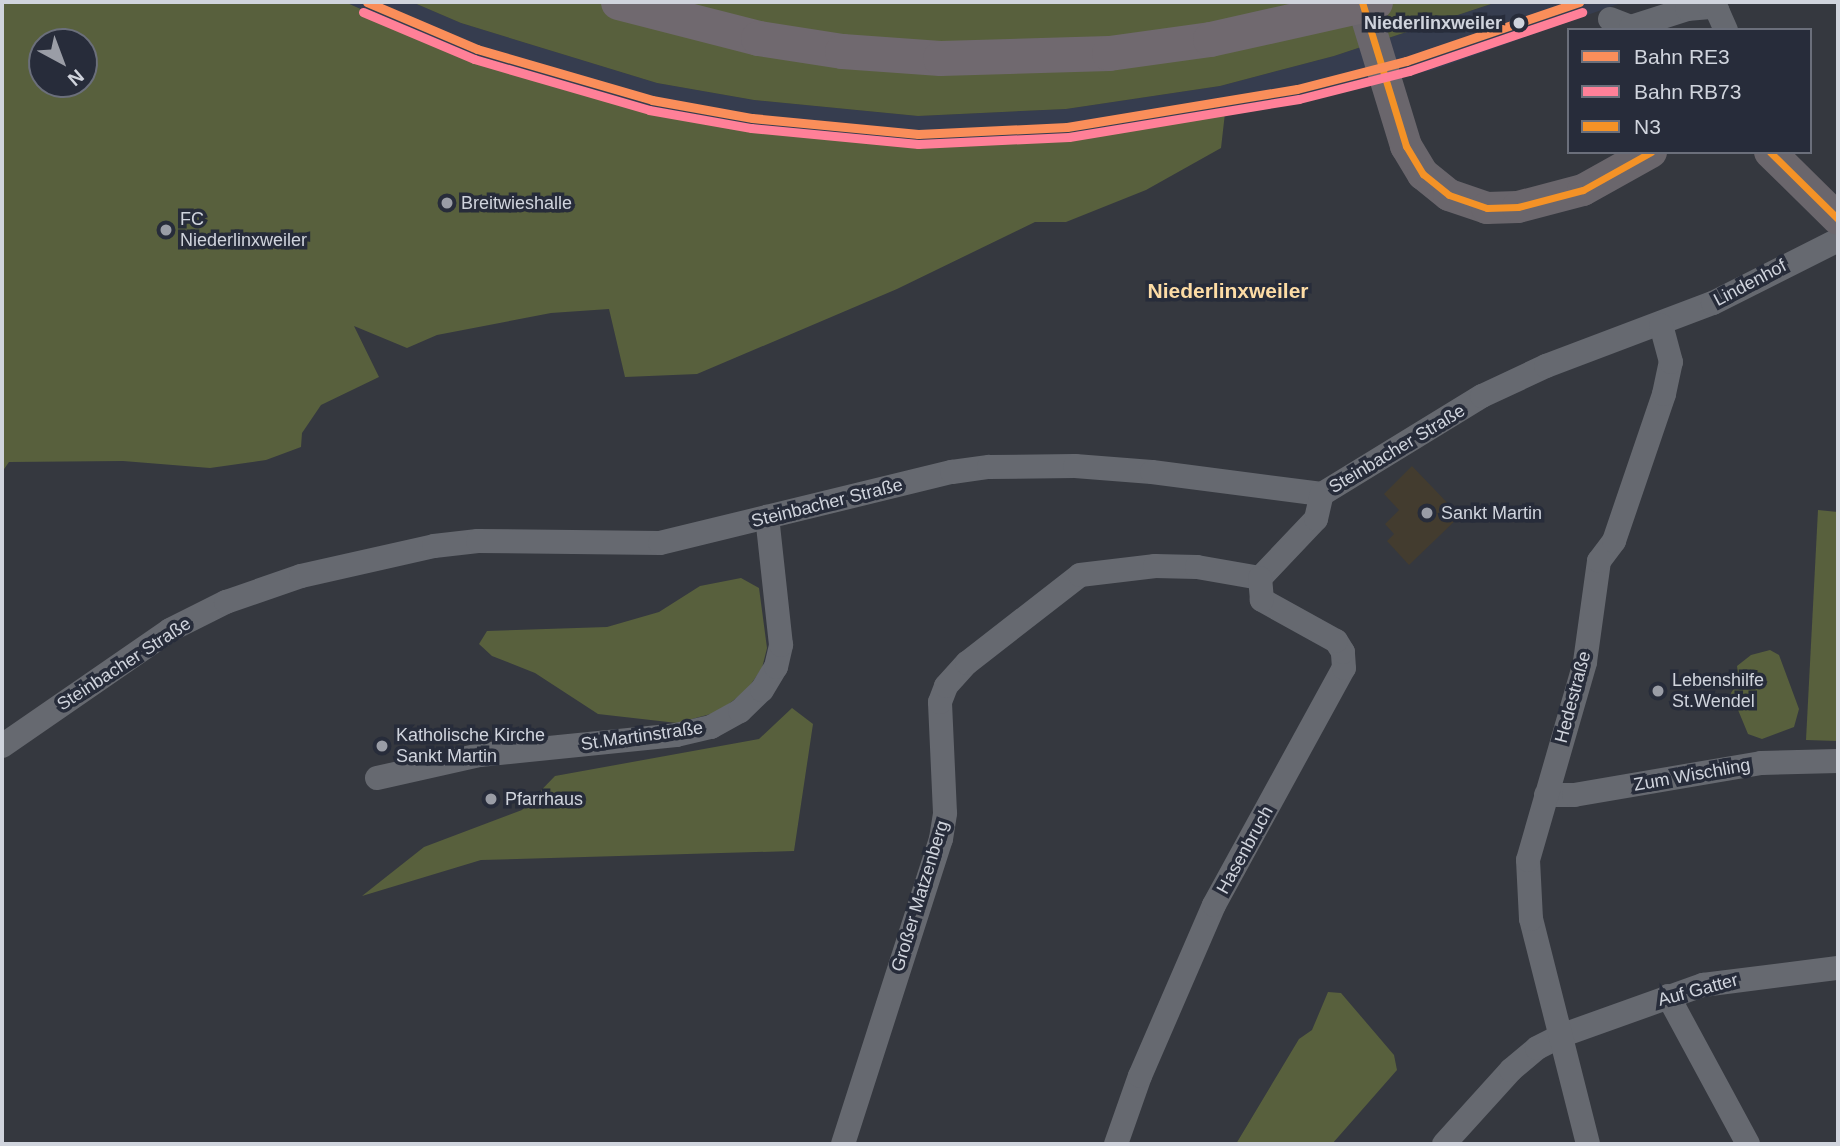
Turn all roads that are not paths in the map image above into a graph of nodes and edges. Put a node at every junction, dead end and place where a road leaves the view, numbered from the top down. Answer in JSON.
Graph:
{"nodes":[{"id":1,"x":618,"y":2,"type":"edge"},
{"id":2,"x":1362,"y":2,"type":"edge"},
{"id":3,"x":1375,"y":2,"type":"edge"},
{"id":4,"x":1610,"y":19,"type":"dead end"},
{"id":5,"x":1726,"y":28,"type":"edge"},
{"id":6,"x":1647,"y":154,"type":"edge"},
{"id":7,"x":1772,"y":154,"type":"edge"},
{"id":8,"x":1838,"y":219,"type":"edge"},
{"id":9,"x":1838,"y":240,"type":"edge"},
{"id":10,"x":1661,"y":325,"type":"junction"},
{"id":11,"x":1322,"y":494,"type":"junction"},
{"id":12,"x":767,"y":517,"type":"junction"},
{"id":13,"x":1261,"y":589,"type":"junction"},
{"id":14,"x":2,"y":746,"type":"edge"},
{"id":15,"x":1838,"y":761,"type":"edge"},
{"id":16,"x":377,"y":778,"type":"dead end"},
{"id":17,"x":1546,"y":795,"type":"junction"},
{"id":18,"x":1838,"y":968,"type":"edge"},
{"id":19,"x":1668,"y":996,"type":"junction"},
{"id":20,"x":1563,"y":1035,"type":"junction"},
{"id":21,"x":843,"y":1144,"type":"edge"},
{"id":22,"x":1116,"y":1144,"type":"edge"},
{"id":23,"x":1444,"y":1144,"type":"edge"},
{"id":24,"x":1588,"y":1144,"type":"edge"},
{"id":25,"x":1748,"y":1144,"type":"edge"}],
"edges":[{"from":1,"to":3,"type":"highway"},
{"from":2,"to":6,"type":"main road"},
{"from":4,"to":5,"type":"street"},
{"from":7,"to":8,"type":"main road"},
{"from":9,"to":10,"type":"street","name":"Lindenhof"},
{"from":10,"to":11,"type":"street","name":"Steinbacher Straße"},
{"from":10,"to":17,"type":"street","name":"Hedestraße"},
{"from":11,"to":12,"type":"street","name":"Steinbacher Straße"},
{"from":11,"to":13,"type":"street"},
{"from":12,"to":14,"type":"street","name":"Steinbacher Straße"},
{"from":12,"to":16,"type":"street","name":"St.Martinstraße"},
{"from":13,"to":21,"type":"street","name":"Großer Matzenberg"},
{"from":13,"to":22,"type":"street","name":"Hasenbruch"},
{"from":15,"to":17,"type":"street","name":"Zum Wischling"},
{"from":17,"to":20,"type":"street","name":"Hedestraße"},
{"from":18,"to":19,"type":"street","name":"Auf Gatter"},
{"from":19,"to":20,"type":"street","name":"Auf Gatter"},
{"from":19,"to":25,"type":"street"},
{"from":20,"to":23,"type":"street","name":"Auf Gatter"},
{"from":20,"to":24,"type":"street","name":"Hedestraße"}]}
